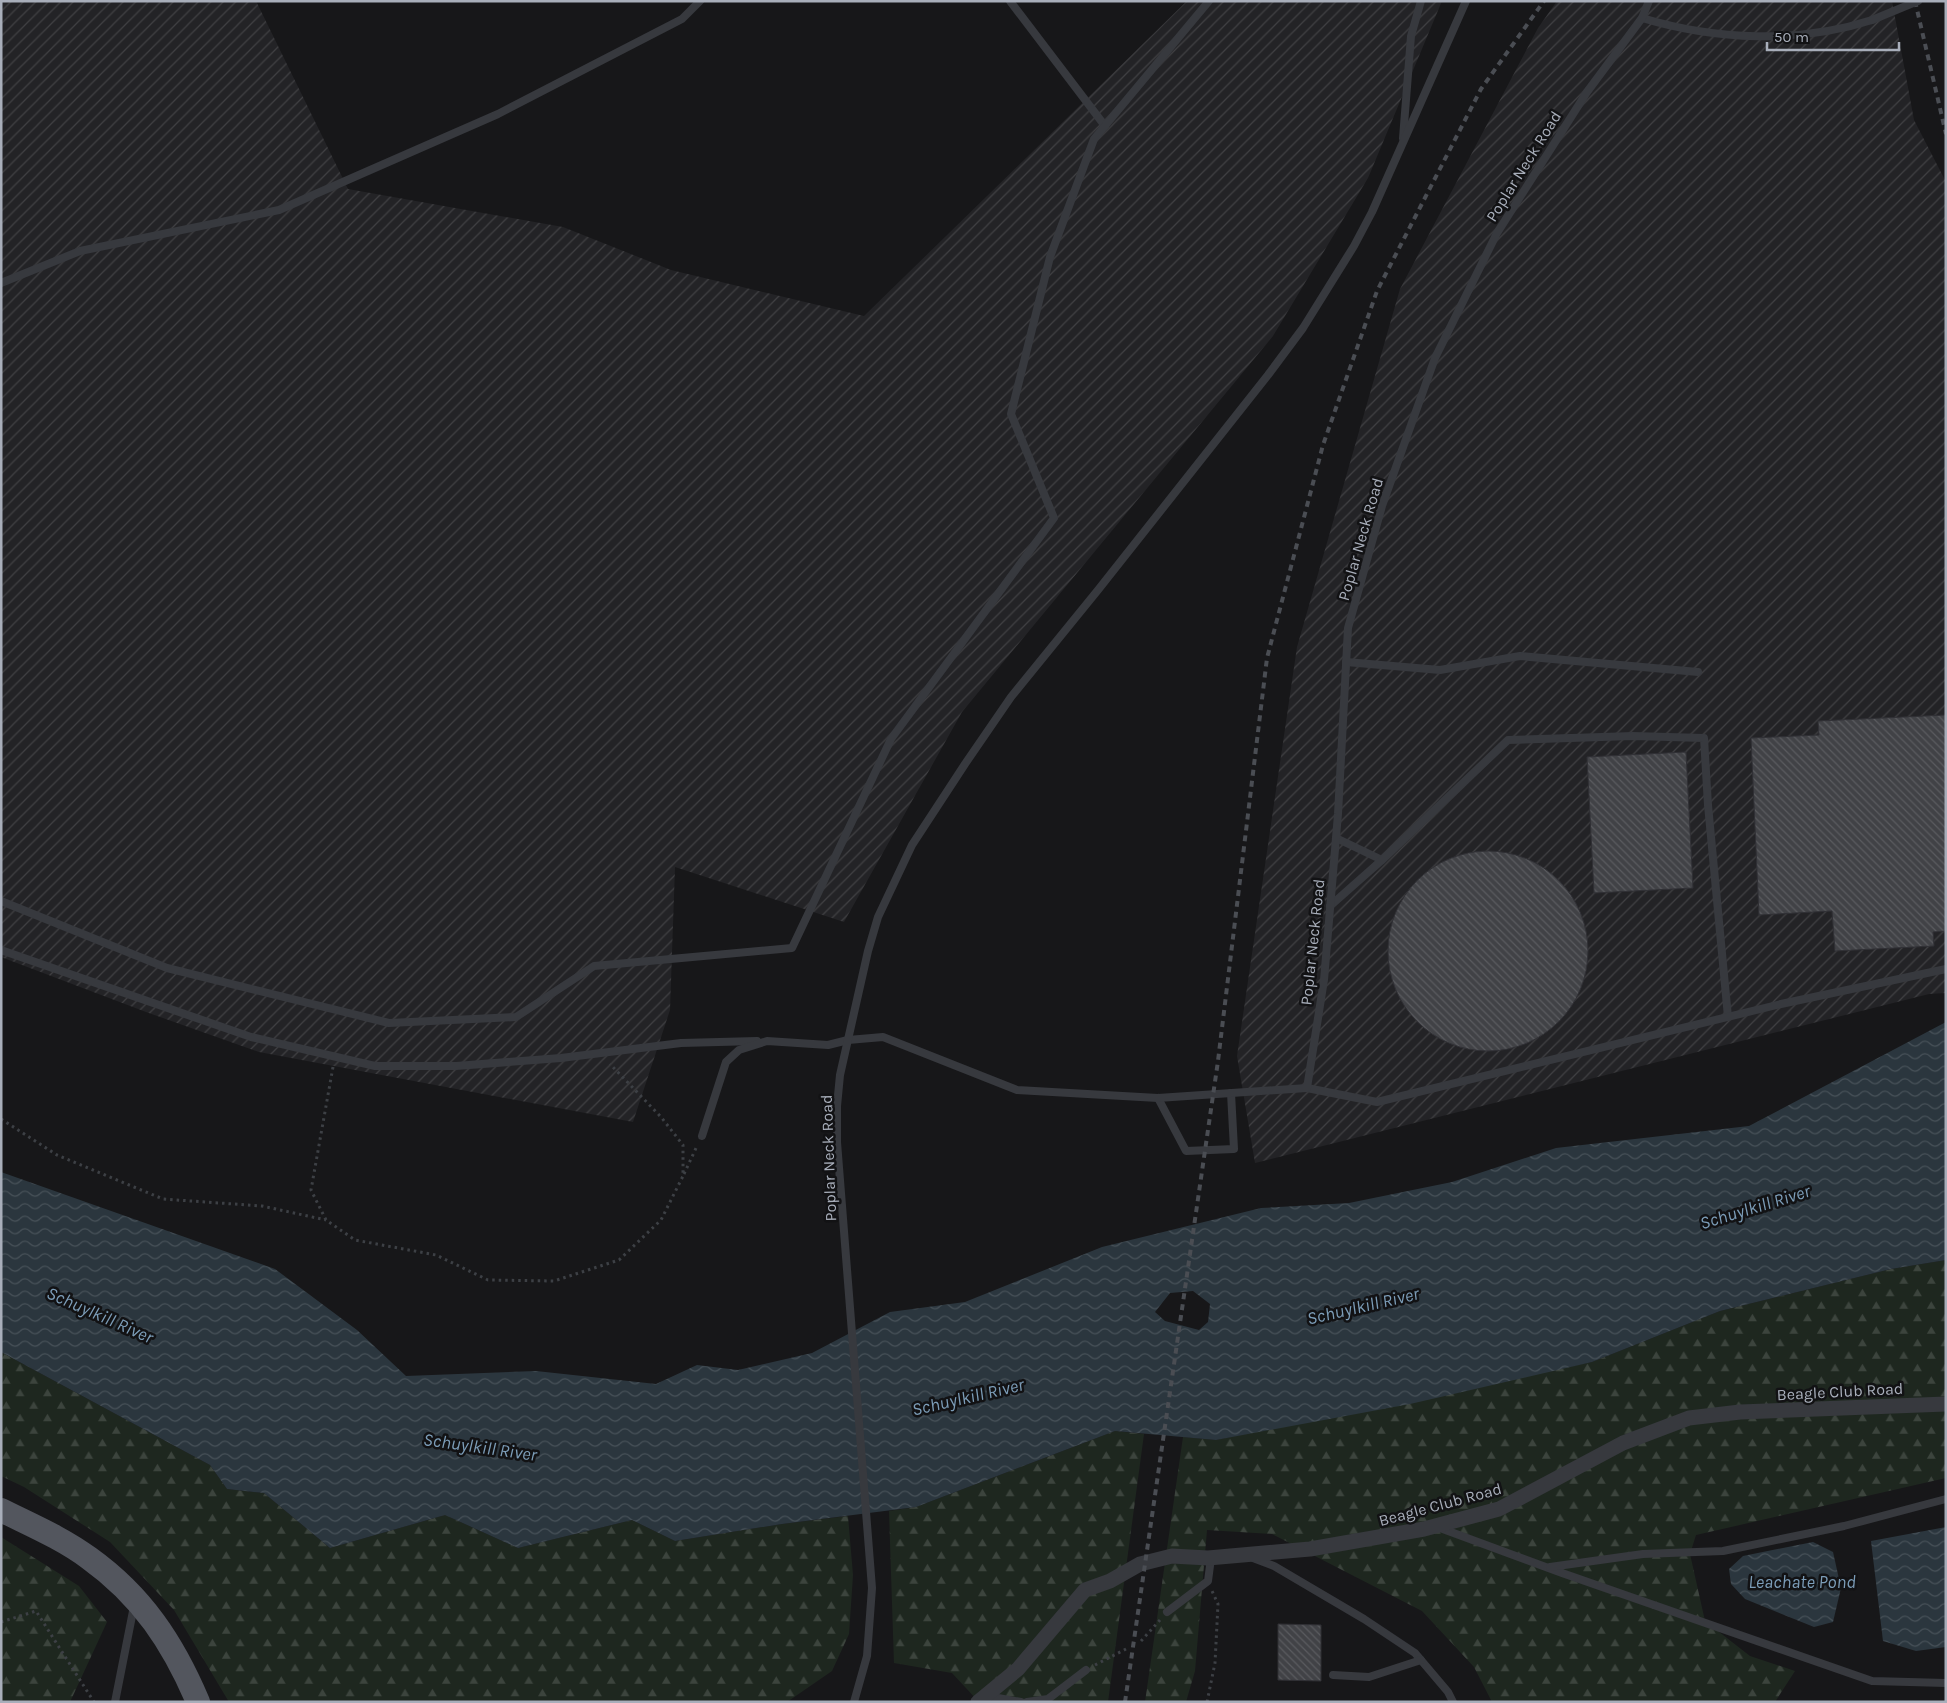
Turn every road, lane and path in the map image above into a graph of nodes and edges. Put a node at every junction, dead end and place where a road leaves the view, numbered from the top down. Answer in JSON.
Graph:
{"nodes":[{"id":1,"x":700,"y":1,"type":"edge"},
{"id":2,"x":1010,"y":1,"type":"edge"},
{"id":3,"x":1209,"y":1,"type":"edge"},
{"id":4,"x":1421,"y":1,"type":"edge"},
{"id":5,"x":1466,"y":1,"type":"edge"},
{"id":6,"x":1649,"y":1,"type":"edge"},
{"id":7,"x":1918,"y":1,"type":"edge"},
{"id":8,"x":1642,"y":18,"type":"junction"},
{"id":9,"x":1105,"y":126,"type":"junction"},
{"id":10,"x":1402,"y":145,"type":"junction"},
{"id":11,"x":1,"y":283,"type":"edge"},
{"id":12,"x":1346,"y":662,"type":"junction"},
{"id":13,"x":1698,"y":672,"type":"dead end"},
{"id":14,"x":1336,"y":838,"type":"junction"},
{"id":15,"x":1382,"y":860,"type":"junction"},
{"id":16,"x":1,"y":901,"type":"edge"},
{"id":17,"x":1330,"y":906,"type":"junction"},
{"id":18,"x":1,"y":950,"type":"edge"},
{"id":19,"x":1946,"y":969,"type":"edge"},
{"id":20,"x":1728,"y":1016,"type":"junction"},
{"id":21,"x":848,"y":1040,"type":"junction"},
{"id":22,"x":768,"y":1041,"type":"junction"},
{"id":23,"x":598,"y":1054,"type":"junction"},
{"id":24,"x":334,"y":1058,"type":"junction"},
{"id":25,"x":1307,"y":1088,"type":"junction"},
{"id":26,"x":1231,"y":1093,"type":"junction"},
{"id":27,"x":1158,"y":1098,"type":"junction"},
{"id":28,"x":1,"y":1119,"type":"edge"},
{"id":29,"x":702,"y":1136,"type":"joint"},
{"id":30,"x":683,"y":1176,"type":"junction"},
{"id":31,"x":326,"y":1220,"type":"junction"},
{"id":32,"x":1946,"y":1404,"type":"edge"},
{"id":33,"x":1946,"y":1499,"type":"edge"},
{"id":34,"x":1,"y":1510,"type":"edge"},
{"id":35,"x":1436,"y":1526,"type":"junction"},
{"id":36,"x":1245,"y":1555,"type":"junction"},
{"id":37,"x":1211,"y":1558,"type":"junction"},
{"id":38,"x":1548,"y":1568,"type":"junction"},
{"id":39,"x":1208,"y":1581,"type":"junction"},
{"id":40,"x":136,"y":1599,"type":"junction"},
{"id":41,"x":1167,"y":1612,"type":"joint"},
{"id":42,"x":1,"y":1622,"type":"edge"},
{"id":43,"x":1141,"y":1641,"type":"dead end"},
{"id":44,"x":1126,"y":1648,"type":"dead end"},
{"id":45,"x":1421,"y":1660,"type":"junction"},
{"id":46,"x":1086,"y":1670,"type":"joint"},
{"id":47,"x":1333,"y":1675,"type":"dead end"},
{"id":48,"x":1946,"y":1684,"type":"edge"},
{"id":49,"x":982,"y":1699,"type":"edge"},
{"id":50,"x":94,"y":1702,"type":"edge"},
{"id":51,"x":115,"y":1702,"type":"edge"},
{"id":52,"x":198,"y":1702,"type":"edge"},
{"id":53,"x":854,"y":1702,"type":"edge"},
{"id":54,"x":1021,"y":1702,"type":"edge"},
{"id":55,"x":1027,"y":1702,"type":"edge"},
{"id":56,"x":1207,"y":1702,"type":"edge"},
{"id":57,"x":1453,"y":1702,"type":"edge"}],
"edges":[{"from":1,"to":11,"type":"lane"},
{"from":2,"to":9,"type":"lane"},
{"from":3,"to":9,"type":"lane"},
{"from":4,"to":10,"type":"lane"},
{"from":5,"to":10,"type":"lane","name":"Poplar Neck Road"},
{"from":6,"to":8,"type":"lane","name":"Poplar Neck Road"},
{"from":7,"to":8,"type":"lane","bridge":true},
{"from":8,"to":12,"type":"lane","name":"Poplar Neck Road"},
{"from":9,"to":16,"type":"lane"},
{"from":10,"to":21,"type":"lane","name":"Poplar Neck Road"},
{"from":12,"to":13,"type":"lane"},
{"from":12,"to":14,"type":"lane","name":"Poplar Neck Road"},
{"from":14,"to":15,"type":"lane"},
{"from":14,"to":17,"type":"lane","name":"Poplar Neck Road"},
{"from":15,"to":17,"type":"lane"},
{"from":15,"to":20,"type":"lane"},
{"from":17,"to":25,"type":"lane","name":"Poplar Neck Road"},
{"from":18,"to":24,"type":"lane"},
{"from":19,"to":20,"type":"lane"},
{"from":20,"to":25,"type":"lane"},
{"from":21,"to":22,"type":"lane"},
{"from":21,"to":27,"type":"lane"},
{"from":21,"to":53,"type":"lane","name":"Poplar Neck Road"},
{"from":22,"to":23,"type":"lane"},
{"from":22,"to":29,"type":"lane"},
{"from":23,"to":24,"type":"lane"},
{"from":23,"to":30,"type":"path"},
{"from":24,"to":31,"type":"path"},
{"from":25,"to":26,"type":"lane"},
{"from":26,"to":27,"type":"lane"},
{"from":26,"to":27,"type":"lane"},
{"from":28,"to":31,"type":"path"},
{"from":29,"to":30,"type":"path"},
{"from":30,"to":31,"type":"path"},
{"from":32,"to":35,"type":"street","name":"Beagle Club Road"},
{"from":33,"to":38,"type":"lane"},
{"from":34,"to":40,"type":"main road"},
{"from":35,"to":36,"type":"street","name":"Beagle Club Road"},
{"from":35,"to":38,"type":"lane"},
{"from":36,"to":37,"type":"street","name":"Beagle Club Road"},
{"from":36,"to":45,"type":"lane"},
{"from":37,"to":39,"type":"lane"},
{"from":37,"to":49,"type":"street","name":"Beagle Club Road"},
{"from":38,"to":48,"type":"lane"},
{"from":39,"to":41,"type":"lane"},
{"from":39,"to":56,"type":"path"},
{"from":40,"to":51,"type":"lane"},
{"from":40,"to":52,"type":"main road"},
{"from":41,"to":43,"type":"path"},
{"from":42,"to":50,"type":"path"},
{"from":44,"to":46,"type":"path"},
{"from":45,"to":47,"type":"lane"},
{"from":45,"to":57,"type":"lane"},
{"from":46,"to":55,"type":"lane"},
{"from":49,"to":54,"type":"lane"}]}
